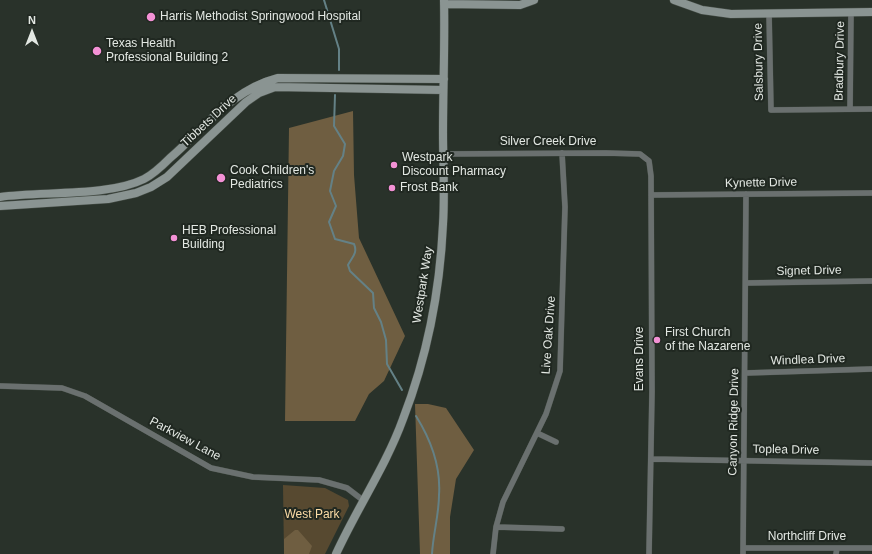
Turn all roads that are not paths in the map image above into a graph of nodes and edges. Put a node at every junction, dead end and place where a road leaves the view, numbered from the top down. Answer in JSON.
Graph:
{"nodes":[{"id":1,"x":534,"y":0,"type":"edge"},
{"id":2,"x":674,"y":0,"type":"edge"},
{"id":3,"x":444,"y":2,"type":"edge"},
{"id":4,"x":872,"y":12,"type":"edge"},
{"id":5,"x":769,"y":13,"type":"junction"},
{"id":6,"x":851,"y":13,"type":"junction"},
{"id":7,"x":444,"y":79,"type":"junction"},
{"id":8,"x":293,"y":82,"type":"junction"},
{"id":9,"x":443,"y":90,"type":"junction"},
{"id":10,"x":228,"y":104,"type":"junction"},
{"id":11,"x":850,"y":109,"type":"junction"},
{"id":12,"x":872,"y":109,"type":"edge"},
{"id":13,"x":236,"y":112,"type":"junction"},
{"id":14,"x":562,"y":153,"type":"junction"},
{"id":15,"x":443,"y":154,"type":"junction"},
{"id":16,"x":166,"y":162,"type":"junction"},
{"id":17,"x":649,"y":163,"type":"joint"},
{"id":18,"x":174,"y":170,"type":"junction"},
{"id":19,"x":136,"y":182,"type":"junction"},
{"id":20,"x":47,"y":193,"type":"junction"},
{"id":21,"x":136,"y":193,"type":"junction"},
{"id":22,"x":872,"y":193,"type":"edge"},
{"id":23,"x":746,"y":194,"type":"junction"},
{"id":24,"x":650,"y":195,"type":"junction"},
{"id":25,"x":0,"y":196,"type":"edge"},
{"id":26,"x":47,"y":203,"type":"junction"},
{"id":27,"x":0,"y":206,"type":"edge"},
{"id":28,"x":872,"y":282,"type":"edge"},
{"id":29,"x":746,"y":283,"type":"junction"},
{"id":30,"x":872,"y":369,"type":"edge"},
{"id":31,"x":746,"y":373,"type":"junction"},
{"id":32,"x":0,"y":386,"type":"edge"},
{"id":33,"x":537,"y":432,"type":"junction"},
{"id":34,"x":556,"y":442,"type":"dead end"},
{"id":35,"x":651,"y":459,"type":"junction"},
{"id":36,"x":744,"y":461,"type":"junction"},
{"id":37,"x":872,"y":462,"type":"edge"},
{"id":38,"x":364,"y":501,"type":"junction"},
{"id":39,"x":496,"y":527,"type":"junction"},
{"id":40,"x":562,"y":529,"type":"dead end"},
{"id":41,"x":872,"y":548,"type":"edge"},
{"id":42,"x":743,"y":551,"type":"edge"},
{"id":43,"x":836,"y":551,"type":"edge"},
{"id":44,"x":336,"y":554,"type":"edge"},
{"id":45,"x":493,"y":554,"type":"edge"},
{"id":46,"x":649,"y":554,"type":"edge"}],
"edges":[{"from":1,"to":3,"type":"street"},
{"from":2,"to":5,"type":"street"},
{"from":3,"to":7,"type":"street","name":"Westpark Way"},
{"from":4,"to":6,"type":"street"},
{"from":5,"to":6,"type":"street"},
{"from":5,"to":11,"type":"street","name":"Salsbury Drive"},
{"from":6,"to":11,"type":"street","name":"Bradbury Drive"},
{"from":7,"to":8,"type":"street","name":"Tibbets Drive"},
{"from":7,"to":9,"type":"street","name":"Westpark Way"},
{"from":8,"to":9,"type":"street","name":"Tibbets Drive"},
{"from":8,"to":10,"type":"street","name":"Tibbets Drive"},
{"from":8,"to":13,"type":"street","name":"Tibbets Drive"},
{"from":9,"to":15,"type":"street","name":"Westpark Way"},
{"from":10,"to":13,"type":"street"},
{"from":10,"to":16,"type":"street","name":"Tibbets Drive"},
{"from":11,"to":12,"type":"street"},
{"from":13,"to":18,"type":"street","name":"Tibbets Drive"},
{"from":14,"to":15,"type":"street","name":"Silver Creek Drive"},
{"from":14,"to":17,"type":"street","name":"Silver Creek Drive"},
{"from":14,"to":33,"type":"street","name":"Live Oak Drive"},
{"from":15,"to":38,"type":"street","name":"Westpark Way"},
{"from":16,"to":18,"type":"street"},
{"from":16,"to":19,"type":"street","name":"Tibbets Drive"},
{"from":17,"to":24,"type":"street","name":"Evans Drive"},
{"from":18,"to":21,"type":"street","name":"Tibbets Drive"},
{"from":19,"to":20,"type":"street","name":"Tibbets Drive"},
{"from":19,"to":21,"type":"street"},
{"from":20,"to":25,"type":"street","name":"Tibbets Drive"},
{"from":20,"to":26,"type":"street"},
{"from":21,"to":26,"type":"street","name":"Tibbets Drive"},
{"from":22,"to":23,"type":"street","name":"Kynette Drive"},
{"from":23,"to":24,"type":"street","name":"Kynette Drive"},
{"from":23,"to":29,"type":"street","name":"Canyon Ridge Drive"},
{"from":24,"to":35,"type":"street","name":"Evans Drive"},
{"from":26,"to":27,"type":"street","name":"Tibbets Drive"},
{"from":28,"to":29,"type":"street","name":"Signet Drive"},
{"from":29,"to":31,"type":"street","name":"Canyon Ridge Drive"},
{"from":30,"to":31,"type":"street","name":"Windlea Drive"},
{"from":31,"to":36,"type":"street","name":"Canyon Ridge Drive"},
{"from":32,"to":38,"type":"street","name":"Parkview Lane"},
{"from":33,"to":34,"type":"street"},
{"from":33,"to":39,"type":"street","name":"Live Oak Drive"},
{"from":35,"to":36,"type":"street","name":"Toplea Drive"},
{"from":35,"to":46,"type":"street","name":"Evans Drive"},
{"from":36,"to":37,"type":"street","name":"Toplea Drive"},
{"from":36,"to":42,"type":"street","name":"Canyon Ridge Drive"},
{"from":38,"to":44,"type":"street","name":"Westpark Way"},
{"from":39,"to":40,"type":"street"},
{"from":39,"to":45,"type":"street","name":"Live Oak Drive"},
{"from":41,"to":43,"type":"street","name":"Northcliff Drive"},
{"from":42,"to":43,"type":"street","name":"Northcliff Drive"}]}
